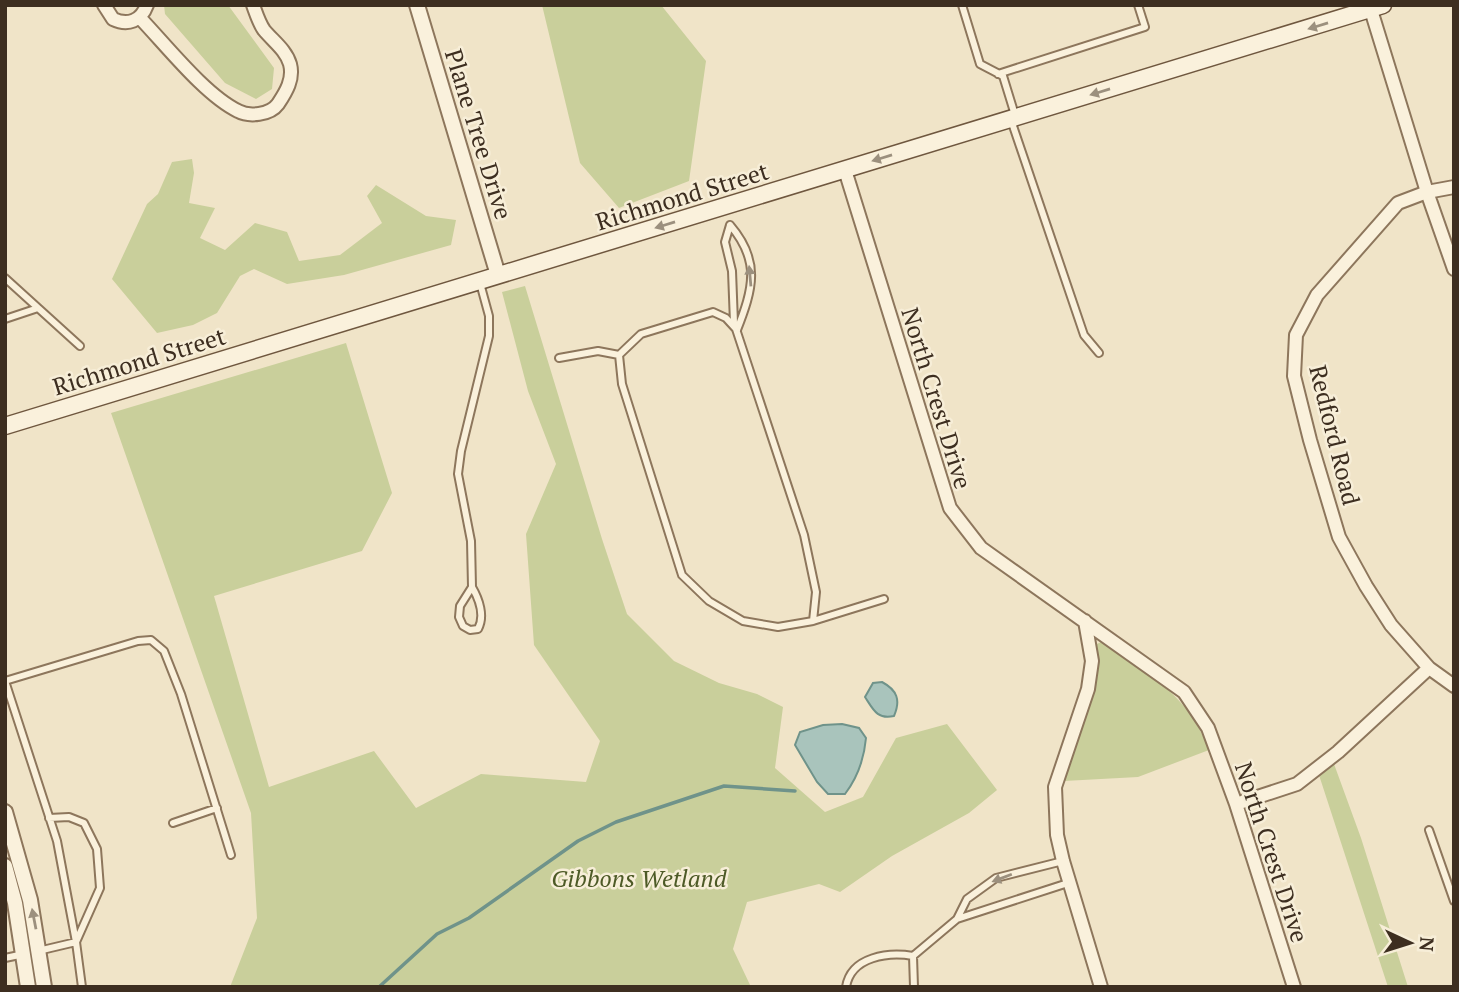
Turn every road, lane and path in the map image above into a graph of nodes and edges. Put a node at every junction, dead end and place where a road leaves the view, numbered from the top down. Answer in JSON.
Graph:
{"nodes":[{"id":1,"x":104,"y":5,"type":"edge"},
{"id":2,"x":147,"y":5,"type":"edge"},
{"id":3,"x":253,"y":5,"type":"edge"},
{"id":4,"x":417,"y":5,"type":"edge"},
{"id":5,"x":962,"y":5,"type":"edge"},
{"id":6,"x":1138,"y":5,"type":"edge"},
{"id":7,"x":1392,"y":5,"type":"edge"},
{"id":8,"x":1377,"y":8,"type":"edge"},
{"id":9,"x":140,"y":18,"type":"junction"},
{"id":10,"x":998,"y":74,"type":"junction"},
{"id":11,"x":1014,"y":118,"type":"junction"},
{"id":12,"x":845,"y":170,"type":"junction"},
{"id":13,"x":1454,"y":187,"type":"edge"},
{"id":14,"x":1427,"y":192,"type":"junction"},
{"id":15,"x":1454,"y":269,"type":"edge"},
{"id":16,"x":498,"y":275,"type":"junction"},
{"id":17,"x":5,"y":278,"type":"edge"},
{"id":18,"x":479,"y":281,"type":"junction"},
{"id":19,"x":38,"y":308,"type":"junction"},
{"id":20,"x":5,"y":319,"type":"edge"},
{"id":21,"x":737,"y":330,"type":"junction"},
{"id":22,"x":80,"y":346,"type":"dead end"},
{"id":23,"x":1099,"y":353,"type":"dead end"},
{"id":24,"x":620,"y":355,"type":"junction"},
{"id":25,"x":559,"y":358,"type":"dead end"},
{"id":26,"x":5,"y":426,"type":"edge"},
{"id":27,"x":472,"y":587,"type":"junction"},
{"id":28,"x":884,"y":599,"type":"dead end"},
{"id":29,"x":813,"y":621,"type":"junction"},
{"id":30,"x":1085,"y":621,"type":"junction"},
{"id":31,"x":1429,"y":668,"type":"junction"},
{"id":32,"x":5,"y":681,"type":"edge"},
{"id":33,"x":1454,"y":686,"type":"edge"},
{"id":34,"x":1236,"y":804,"type":"junction"},
{"id":35,"x":217,"y":808,"type":"junction"},
{"id":36,"x":5,"y":812,"type":"edge"},
{"id":37,"x":49,"y":818,"type":"junction"},
{"id":38,"x":173,"y":823,"type":"dead end"},
{"id":39,"x":1429,"y":830,"type":"dead end"},
{"id":40,"x":232,"y":855,"type":"dead end"},
{"id":41,"x":1063,"y":861,"type":"junction"},
{"id":42,"x":5,"y":866,"type":"edge"},
{"id":43,"x":1450,"y":878,"type":"edge"},
{"id":44,"x":1068,"y":883,"type":"junction"},
{"id":45,"x":1454,"y":901,"type":"edge"},
{"id":46,"x":957,"y":919,"type":"junction"},
{"id":47,"x":76,"y":942,"type":"junction"},
{"id":48,"x":40,"y":950,"type":"junction"},
{"id":49,"x":24,"y":954,"type":"junction"},
{"id":50,"x":914,"y":956,"type":"junction"},
{"id":51,"x":5,"y":958,"type":"edge"},
{"id":52,"x":28,"y":987,"type":"edge"},
{"id":53,"x":44,"y":987,"type":"edge"},
{"id":54,"x":82,"y":987,"type":"edge"},
{"id":55,"x":846,"y":987,"type":"edge"},
{"id":56,"x":914,"y":987,"type":"edge"},
{"id":57,"x":1101,"y":987,"type":"edge"},
{"id":58,"x":1294,"y":987,"type":"edge"}],
"edges":[{"from":1,"to":9,"type":"street"},
{"from":2,"to":9,"type":"street"},
{"from":3,"to":9,"type":"street"},
{"from":4,"to":16,"type":"street","name":"Plane Tree Drive"},
{"from":5,"to":10,"type":"lane"},
{"from":6,"to":10,"type":"lane"},
{"from":7,"to":8,"type":"main road","name":"Richmond Street"},
{"from":8,"to":11,"type":"main road","name":"Richmond Street","one_way":true},
{"from":8,"to":14,"type":"street"},
{"from":10,"to":11,"type":"lane"},
{"from":11,"to":12,"type":"main road","name":"Richmond Street","one_way":true},
{"from":11,"to":23,"type":"lane"},
{"from":12,"to":16,"type":"main road","name":"Richmond Street","one_way":true},
{"from":12,"to":30,"type":"street","name":"North Crest Drive"},
{"from":13,"to":14,"type":"street","name":"Redford Road"},
{"from":14,"to":15,"type":"street"},
{"from":14,"to":31,"type":"street","name":"Redford Road"},
{"from":16,"to":18,"type":"main road","name":"Richmond Street"},
{"from":17,"to":19,"type":"lane"},
{"from":18,"to":26,"type":"main road","name":"Richmond Street"},
{"from":18,"to":27,"type":"lane"},
{"from":19,"to":20,"type":"lane"},
{"from":19,"to":22,"type":"lane"},
{"from":21,"to":21,"type":"lane","one_way":true},
{"from":21,"to":24,"type":"lane"},
{"from":21,"to":29,"type":"lane"},
{"from":24,"to":25,"type":"lane"},
{"from":24,"to":29,"type":"lane"},
{"from":27,"to":27,"type":"lane"},
{"from":28,"to":29,"type":"lane"},
{"from":30,"to":34,"type":"street","name":"North Crest Drive"},
{"from":30,"to":41,"type":"street"},
{"from":31,"to":33,"type":"street","name":"Redford Road"},
{"from":31,"to":34,"type":"street"},
{"from":32,"to":35,"type":"lane"},
{"from":32,"to":37,"type":"lane"},
{"from":34,"to":58,"type":"street","name":"North Crest Drive"},
{"from":35,"to":38,"type":"lane"},
{"from":35,"to":40,"type":"lane"},
{"from":48,"to":36,"type":"street","one_way":true},
{"from":37,"to":47,"type":"lane"},
{"from":37,"to":47,"type":"lane"},
{"from":39,"to":43,"type":"lane"},
{"from":41,"to":44,"type":"street"},
{"from":41,"to":46,"type":"lane","one_way":true},
{"from":42,"to":49,"type":"street"},
{"from":43,"to":45,"type":"lane"},
{"from":44,"to":46,"type":"lane"},
{"from":44,"to":57,"type":"street"},
{"from":46,"to":50,"type":"lane"},
{"from":47,"to":48,"type":"lane"},
{"from":47,"to":54,"type":"lane"},
{"from":48,"to":49,"type":"lane"},
{"from":48,"to":53,"type":"street"},
{"from":49,"to":51,"type":"lane"},
{"from":49,"to":52,"type":"street"},
{"from":50,"to":55,"type":"lane"},
{"from":50,"to":56,"type":"lane"}]}
